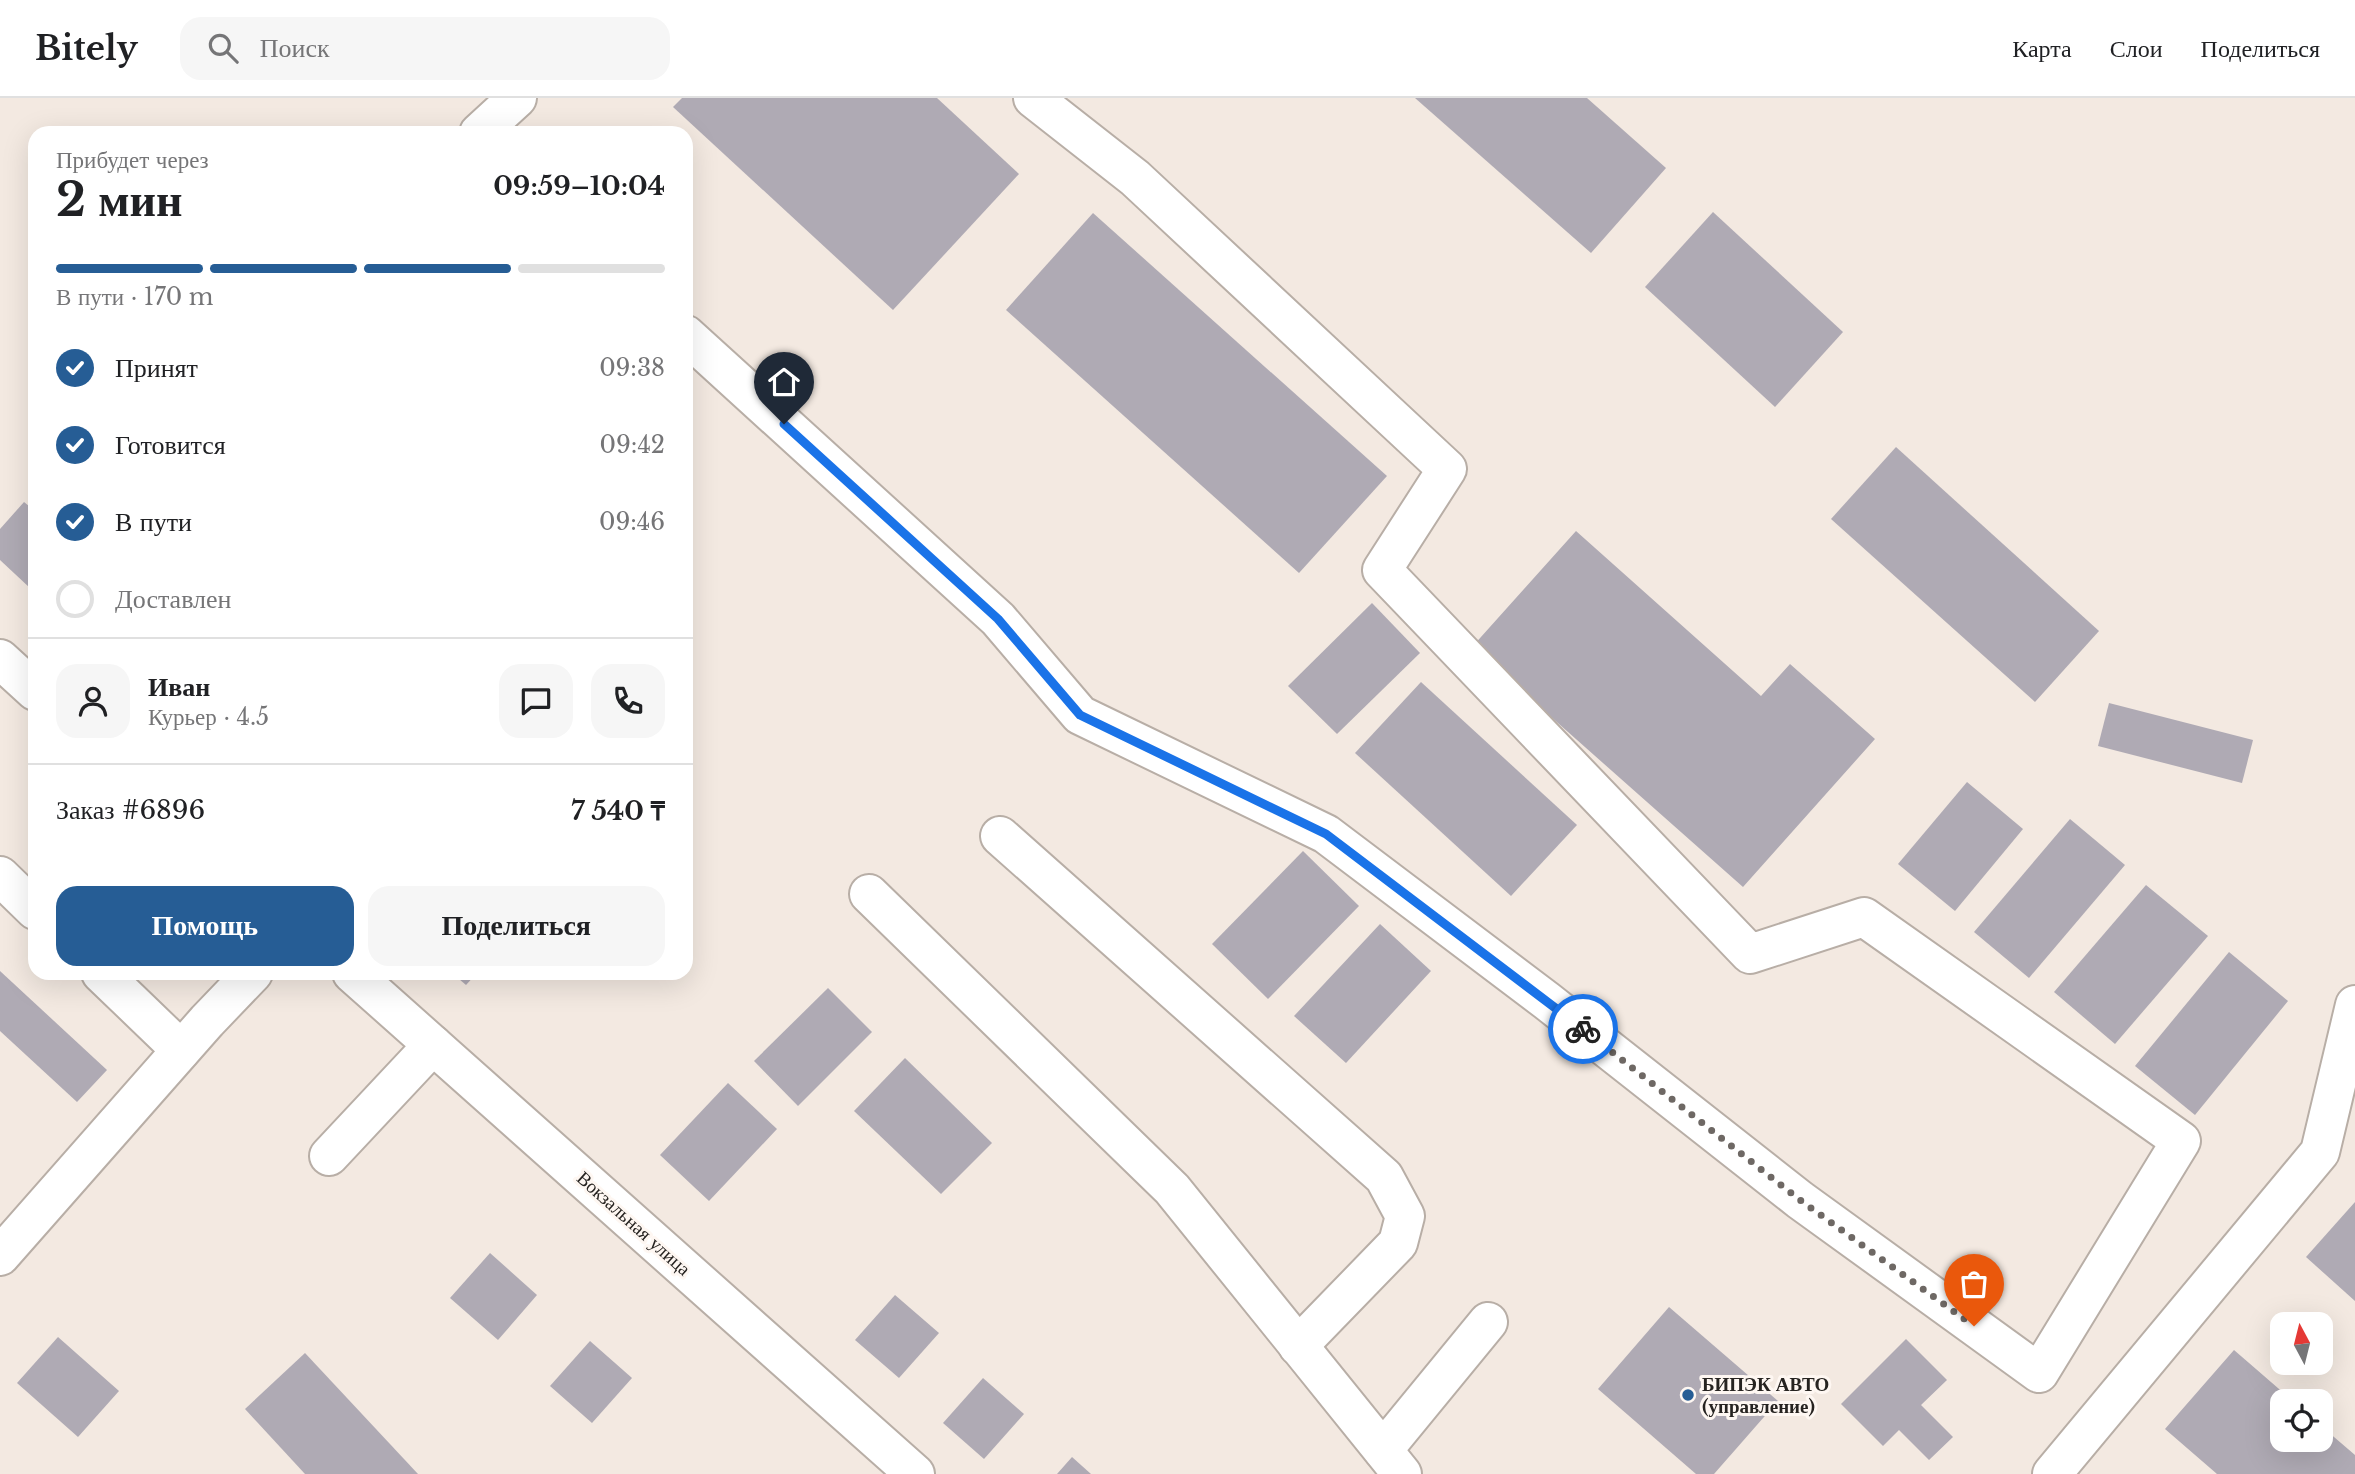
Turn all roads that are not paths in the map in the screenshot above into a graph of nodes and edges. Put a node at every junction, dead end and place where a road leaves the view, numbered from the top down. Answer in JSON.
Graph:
{"nodes":[{"id":1,"x":517,"y":98,"type":"edge"},
{"id":2,"x":1033,"y":98,"type":"edge"},
{"id":3,"x":487,"y":126,"type":"edge"},
{"id":4,"x":693,"y":341,"type":"edge"},
{"id":5,"x":0,"y":659,"type":"edge"},
{"id":6,"x":28,"y":685,"type":"edge"},
{"id":7,"x":1000,"y":836,"type":"dead end"},
{"id":8,"x":0,"y":876,"type":"edge"},
{"id":9,"x":869,"y":894,"type":"dead end"},
{"id":10,"x":28,"y":903,"type":"edge"},
{"id":11,"x":108,"y":980,"type":"edge"},
{"id":12,"x":246,"y":980,"type":"edge"},
{"id":13,"x":360,"y":980,"type":"edge"},
{"id":14,"x":2355,"y":1005,"type":"edge"},
{"id":15,"x":433,"y":1045,"type":"junction"},
{"id":16,"x":181,"y":1050,"type":"junction"},
{"id":17,"x":329,"y":1156,"type":"dead end"},
{"id":18,"x":0,"y":1256,"type":"edge"},
{"id":19,"x":1488,"y":1322,"type":"dead end"},
{"id":20,"x":1298,"y":1346,"type":"junction"},
{"id":21,"x":1392,"y":1462,"type":"edge"},
{"id":22,"x":915,"y":1474,"type":"edge"},
{"id":23,"x":2052,"y":1474,"type":"edge"}],
"edges":[{"from":1,"to":3,"type":"street"},
{"from":2,"to":4,"type":"street"},
{"from":5,"to":6,"type":"street"},
{"from":7,"to":20,"type":"street"},
{"from":8,"to":10,"type":"street"},
{"from":9,"to":20,"type":"street"},
{"from":11,"to":16,"type":"street"},
{"from":12,"to":16,"type":"street"},
{"from":13,"to":15,"type":"street","name":"Вокзальная улица"},
{"from":14,"to":23,"type":"street"},
{"from":15,"to":17,"type":"street"},
{"from":15,"to":22,"type":"street","name":"Вокзальная улица"},
{"from":16,"to":18,"type":"street"},
{"from":19,"to":21,"type":"street"},
{"from":20,"to":21,"type":"street"}]}
